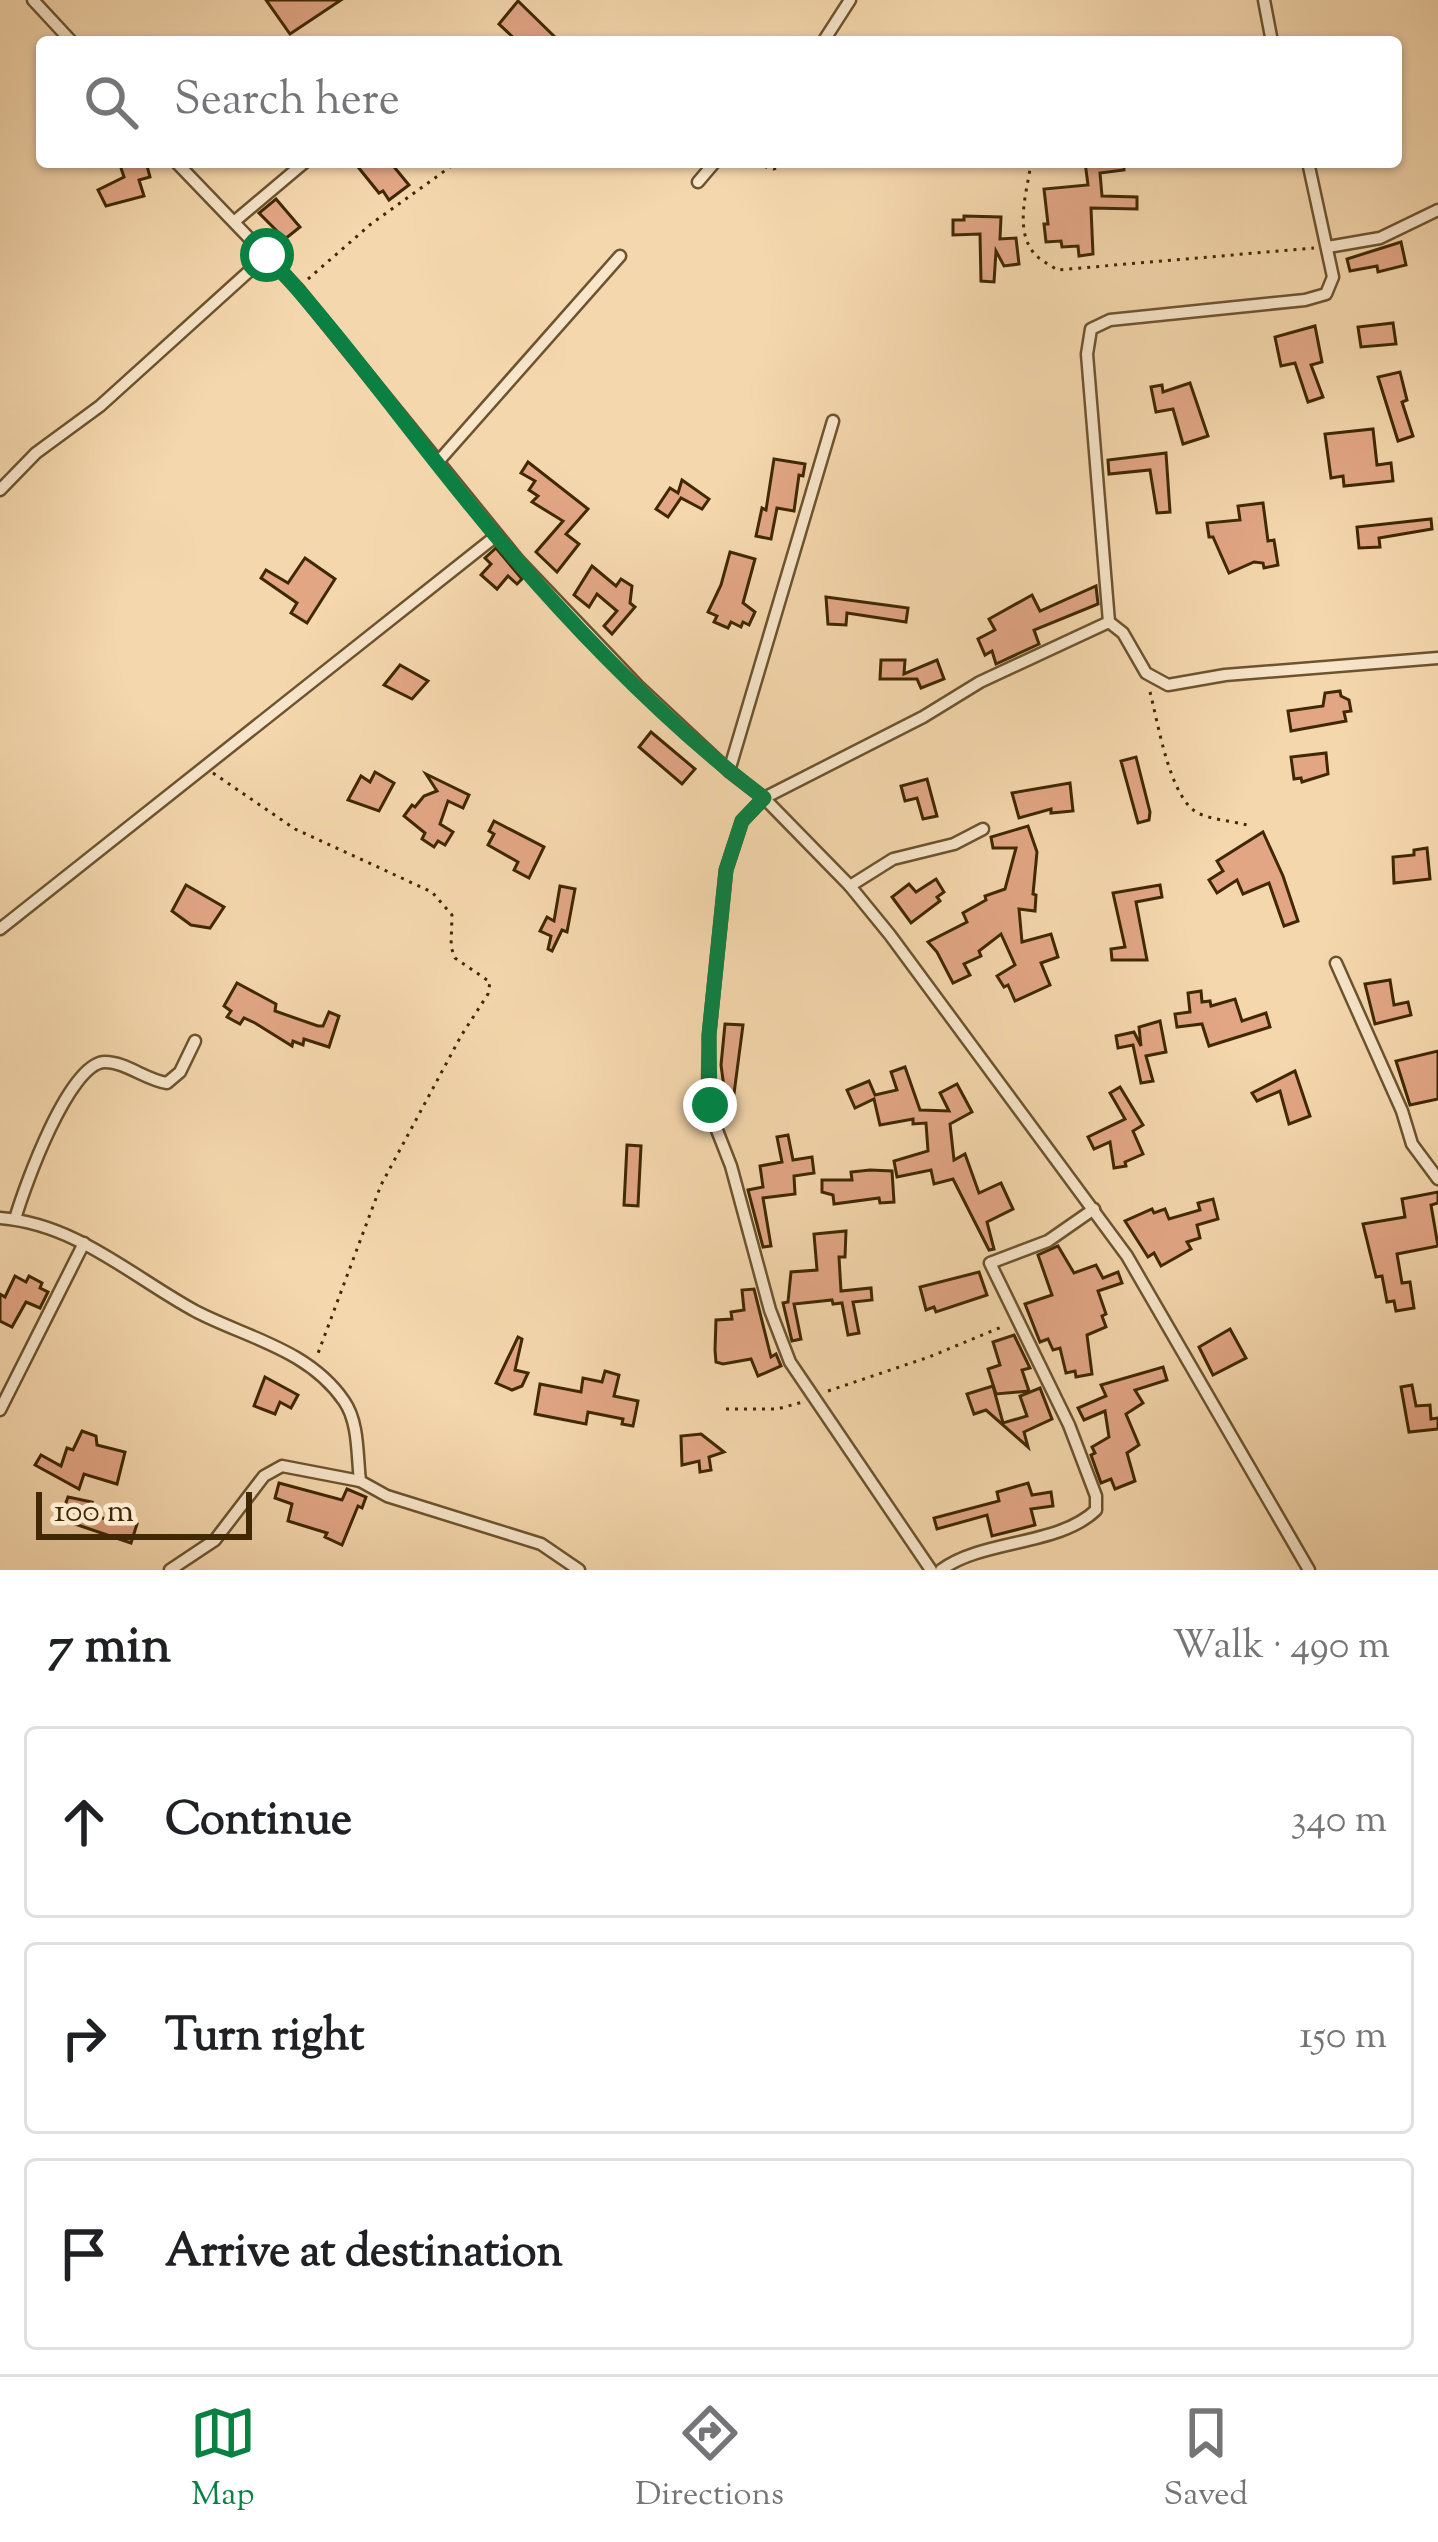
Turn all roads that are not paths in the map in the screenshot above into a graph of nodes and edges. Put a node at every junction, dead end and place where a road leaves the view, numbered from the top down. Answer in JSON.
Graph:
{"nodes":[{"id":1,"x":57,"y":0,"type":"edge"},
{"id":2,"x":850,"y":0,"type":"edge"},
{"id":3,"x":1264,"y":0,"type":"edge"},
{"id":4,"x":38,"y":5,"type":"edge"},
{"id":5,"x":66,"y":36,"type":"edge"},
{"id":6,"x":828,"y":36,"type":"edge"},
{"id":7,"x":1271,"y":36,"type":"edge"},
{"id":8,"x":182,"y":168,"type":"edge"},
{"id":9,"x":298,"y":168,"type":"edge"},
{"id":10,"x":710,"y":168,"type":"edge"},
{"id":11,"x":1309,"y":168,"type":"edge"},
{"id":12,"x":698,"y":182,"type":"dead end"},
{"id":13,"x":1438,"y":210,"type":"edge"},
{"id":14,"x":236,"y":221,"type":"junction"},
{"id":15,"x":1328,"y":247,"type":"junction"},
{"id":16,"x":267,"y":255,"type":"junction"},
{"id":17,"x":620,"y":256,"type":"dead end"},
{"id":18,"x":833,"y":421,"type":"dead end"},
{"id":19,"x":437,"y":463,"type":"junction"},
{"id":20,"x":0,"y":490,"type":"edge"},
{"id":21,"x":496,"y":536,"type":"junction"},
{"id":22,"x":1109,"y":622,"type":"junction"},
{"id":23,"x":1438,"y":658,"type":"edge"},
{"id":24,"x":729,"y":772,"type":"junction"},
{"id":25,"x":764,"y":798,"type":"junction"},
{"id":26,"x":983,"y":829,"type":"dead end"},
{"id":27,"x":850,"y":886,"type":"junction"},
{"id":28,"x":0,"y":928,"type":"edge"},
{"id":29,"x":1336,"y":963,"type":"dead end"},
{"id":30,"x":195,"y":1041,"type":"dead end"},
{"id":31,"x":1438,"y":1179,"type":"edge"},
{"id":32,"x":1094,"y":1209,"type":"junction"},
{"id":33,"x":0,"y":1219,"type":"edge"},
{"id":34,"x":15,"y":1220,"type":"junction"},
{"id":35,"x":85,"y":1243,"type":"junction"},
{"id":36,"x":0,"y":1410,"type":"edge"},
{"id":37,"x":360,"y":1481,"type":"junction"},
{"id":38,"x":170,"y":1570,"type":"edge"},
{"id":39,"x":579,"y":1570,"type":"edge"},
{"id":40,"x":932,"y":1570,"type":"edge"},
{"id":41,"x":941,"y":1570,"type":"edge"},
{"id":42,"x":1309,"y":1570,"type":"edge"}],
"edges":[{"from":1,"to":4,"type":"street"},
{"from":2,"to":6,"type":"street"},
{"from":3,"to":7,"type":"street"},
{"from":4,"to":5,"type":"street"},
{"from":8,"to":14,"type":"street"},
{"from":9,"to":14,"type":"street"},
{"from":10,"to":12,"type":"street"},
{"from":11,"to":15,"type":"street"},
{"from":13,"to":15,"type":"street"},
{"from":14,"to":16,"type":"street"},
{"from":15,"to":22,"type":"street"},
{"from":16,"to":19,"type":"street"},
{"from":16,"to":20,"type":"street"},
{"from":17,"to":19,"type":"street"},
{"from":18,"to":24,"type":"street"},
{"from":19,"to":21,"type":"street"},
{"from":21,"to":24,"type":"street"},
{"from":21,"to":28,"type":"street"},
{"from":22,"to":23,"type":"street"},
{"from":22,"to":25,"type":"street"},
{"from":24,"to":25,"type":"street"},
{"from":25,"to":27,"type":"street"},
{"from":25,"to":40,"type":"street"},
{"from":26,"to":27,"type":"street"},
{"from":27,"to":32,"type":"street"},
{"from":29,"to":31,"type":"street"},
{"from":30,"to":34,"type":"street"},
{"from":32,"to":41,"type":"street"},
{"from":32,"to":42,"type":"street"},
{"from":33,"to":34,"type":"street"},
{"from":34,"to":35,"type":"street"},
{"from":35,"to":36,"type":"street"},
{"from":35,"to":37,"type":"street"},
{"from":37,"to":38,"type":"street"},
{"from":37,"to":39,"type":"street"}]}
